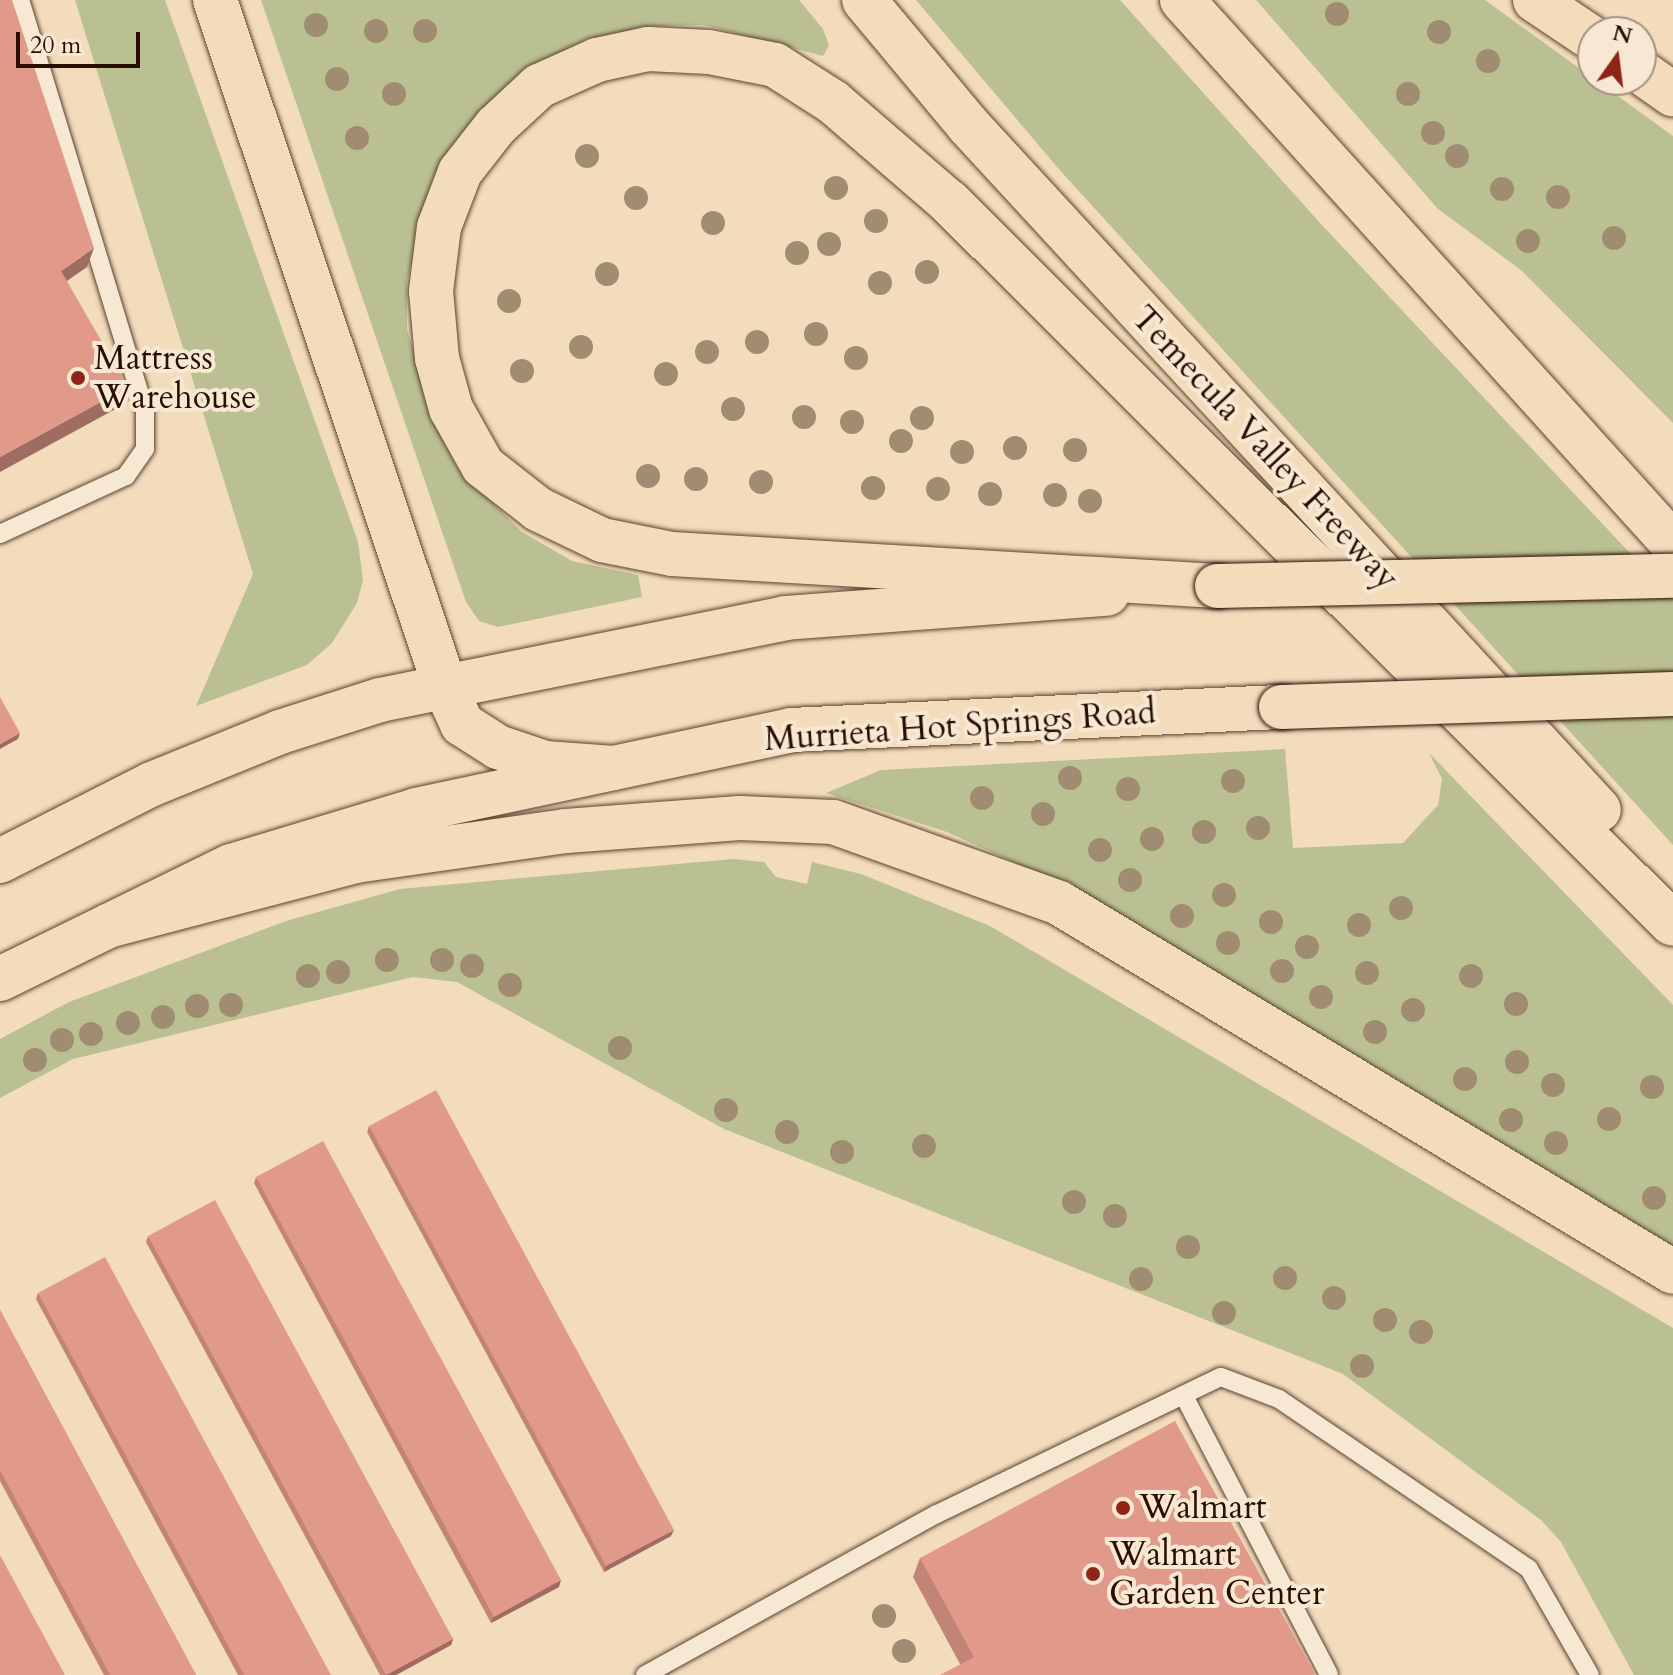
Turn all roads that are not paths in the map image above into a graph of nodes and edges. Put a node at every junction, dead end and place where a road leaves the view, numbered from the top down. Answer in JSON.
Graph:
{"nodes":[{"id":1,"x":20,"y":0,"type":"edge"},
{"id":2,"x":215,"y":0,"type":"edge"},
{"id":3,"x":864,"y":0,"type":"edge"},
{"id":4,"x":1182,"y":0,"type":"edge"},
{"id":5,"x":1535,"y":0,"type":"edge"},
{"id":6,"x":1577,"y":28,"type":"edge"},
{"id":7,"x":0,"y":534,"type":"edge"},
{"id":8,"x":1673,"y":544,"type":"edge"},
{"id":9,"x":1673,"y":576,"type":"edge"},
{"id":10,"x":1217,"y":586,"type":"junction"},
{"id":11,"x":445,"y":687,"type":"junction"},
{"id":12,"x":1673,"y":694,"type":"edge"},
{"id":13,"x":614,"y":768,"type":"junction"},
{"id":14,"x":0,"y":861,"type":"edge"},
{"id":15,"x":1673,"y":890,"type":"edge"},
{"id":16,"x":1673,"y":924,"type":"edge"},
{"id":17,"x":108,"y":926,"type":"junction"},
{"id":18,"x":0,"y":979,"type":"edge"},
{"id":19,"x":1673,"y":1272,"type":"edge"},
{"id":20,"x":1184,"y":1396,"type":"junction"},
{"id":21,"x":645,"y":1675,"type":"edge"},
{"id":22,"x":1329,"y":1675,"type":"edge"},
{"id":23,"x":1590,"y":1675,"type":"edge"}],
"edges":[{"from":1,"to":7,"type":"lane"},
{"from":2,"to":11,"type":"main road"},
{"from":3,"to":15,"type":"main road","name":"Temecula Valley Freeway"},
{"from":4,"to":8,"type":"main road"},
{"from":5,"to":6,"type":"main road"},
{"from":9,"to":10,"type":"main road","bridge":true},
{"from":10,"to":11,"type":"main road"},
{"from":10,"to":16,"type":"main road"},
{"from":11,"to":13,"type":"main road"},
{"from":11,"to":14,"type":"main road"},
{"from":12,"to":13,"type":"main road","name":"Murrieta Hot Springs Road","bridge":true},
{"from":13,"to":17,"type":"main road","name":"Murrieta Hot Springs Road"},
{"from":17,"to":18,"type":"main road","name":"Murrieta Hot Springs Road"},
{"from":17,"to":19,"type":"main road"},
{"from":20,"to":21,"type":"lane"},
{"from":20,"to":22,"type":"lane"},
{"from":20,"to":23,"type":"lane"}]}
